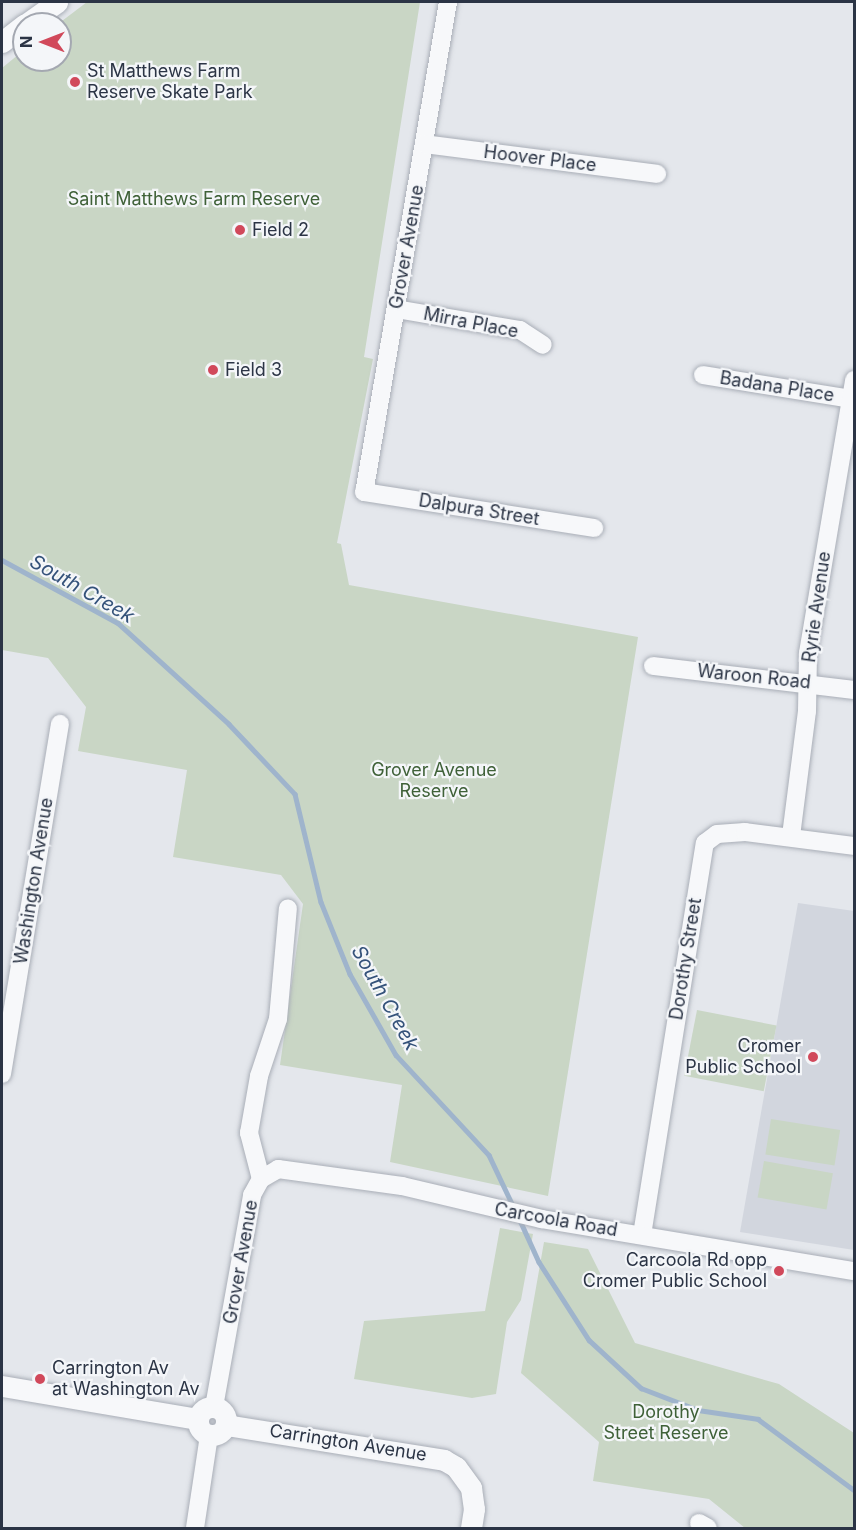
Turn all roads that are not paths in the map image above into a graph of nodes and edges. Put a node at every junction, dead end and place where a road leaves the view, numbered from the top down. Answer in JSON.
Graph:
{"nodes":[{"id":1,"x":57,"y":2,"type":"edge"},
{"id":2,"x":448,"y":2,"type":"edge"},
{"id":3,"x":43,"y":12,"type":"edge"},
{"id":4,"x":424,"y":144,"type":"junction"},
{"id":5,"x":657,"y":174,"type":"dead end"},
{"id":6,"x":396,"y":309,"type":"junction"},
{"id":7,"x":543,"y":345,"type":"dead end"},
{"id":8,"x":703,"y":375,"type":"dead end"},
{"id":9,"x":855,"y":380,"type":"edge"},
{"id":10,"x":851,"y":399,"type":"junction"},
{"id":11,"x":364,"y":492,"type":"joint"},
{"id":12,"x":594,"y":528,"type":"dead end"},
{"id":13,"x":652,"y":666,"type":"dead end"},
{"id":14,"x":808,"y":683,"type":"junction"},
{"id":15,"x":855,"y":690,"type":"edge"},
{"id":16,"x":60,"y":724,"type":"dead end"},
{"id":17,"x":791,"y":836,"type":"junction"},
{"id":18,"x":855,"y":846,"type":"edge"},
{"id":19,"x":288,"y":909,"type":"dead end"},
{"id":20,"x":2,"y":1074,"type":"edge"},
{"id":21,"x":261,"y":1179,"type":"junction"},
{"id":22,"x":642,"y":1235,"type":"junction"},
{"id":23,"x":855,"y":1271,"type":"edge"},
{"id":24,"x":2,"y":1386,"type":"edge"},
{"id":25,"x":212,"y":1421,"type":"junction"},
{"id":26,"x":195,"y":1528,"type":"edge"},
{"id":27,"x":471,"y":1528,"type":"edge"}],
"edges":[{"from":1,"to":3,"type":"street"},
{"from":2,"to":4,"type":"street","name":"Grover Avenue"},
{"from":4,"to":5,"type":"street","name":"Hoover Place"},
{"from":4,"to":6,"type":"street","name":"Grover Avenue"},
{"from":6,"to":7,"type":"street","name":"Mirra Place"},
{"from":6,"to":11,"type":"street","name":"Grover Avenue"},
{"from":8,"to":10,"type":"street","name":"Badana Place"},
{"from":9,"to":10,"type":"street","name":"Ryrie Avenue"},
{"from":10,"to":14,"type":"street","name":"Ryrie Avenue"},
{"from":11,"to":12,"type":"street","name":"Dalpura Street"},
{"from":13,"to":14,"type":"street","name":"Waroon Road"},
{"from":14,"to":15,"type":"street","name":"Waroon Road"},
{"from":14,"to":17,"type":"street","name":"Ryrie Avenue"},
{"from":16,"to":20,"type":"street","name":"Washington Avenue"},
{"from":17,"to":18,"type":"street"},
{"from":17,"to":22,"type":"street","name":"Dorothy Street"},
{"from":19,"to":21,"type":"street","name":"Grover Avenue"},
{"from":21,"to":22,"type":"street","name":"Carcoola Road"},
{"from":21,"to":25,"type":"street","name":"Grover Avenue"},
{"from":22,"to":23,"type":"street","name":"Carcoola Road"},
{"from":24,"to":25,"type":"street","name":"Carrington Avenue"},
{"from":25,"to":26,"type":"street","name":"Grover Avenue"},
{"from":25,"to":27,"type":"street","name":"Carrington Avenue"}]}
